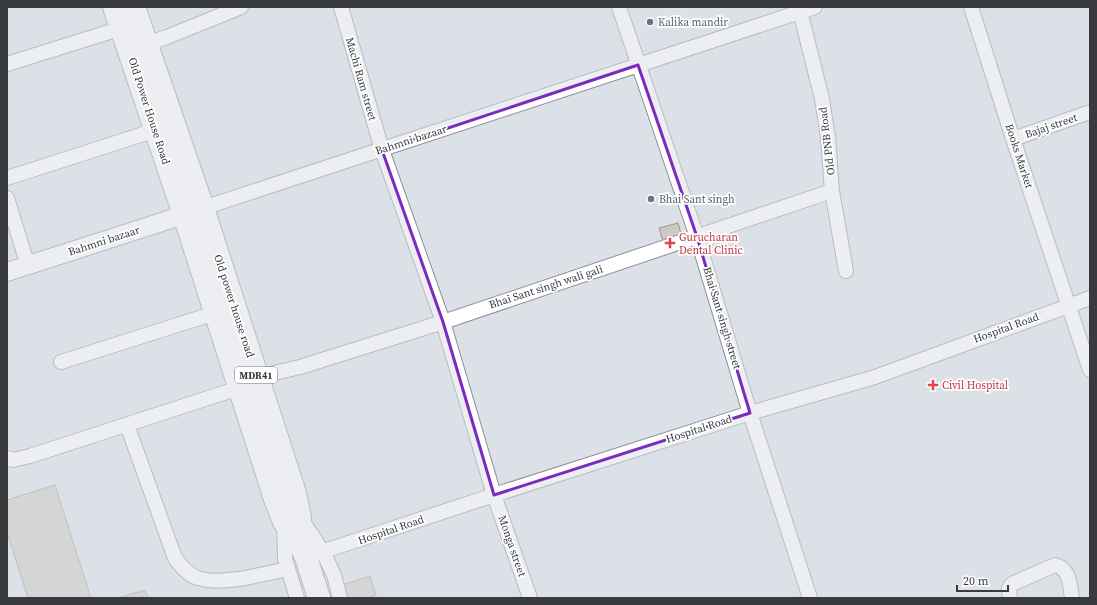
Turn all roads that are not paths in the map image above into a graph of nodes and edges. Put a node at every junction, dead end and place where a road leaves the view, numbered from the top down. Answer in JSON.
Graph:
{"nodes":[{"id":1,"x":114,"y":7,"type":"edge"},
{"id":2,"x":134,"y":7,"type":"edge"},
{"id":3,"x":241,"y":7,"type":"edge"},
{"id":4,"x":341,"y":7,"type":"edge"},
{"id":5,"x":619,"y":7,"type":"edge"},
{"id":6,"x":815,"y":7,"type":"edge"},
{"id":7,"x":971,"y":7,"type":"edge"},
{"id":8,"x":800,"y":10,"type":"edge"},
{"id":9,"x":122,"y":28,"type":"junction"},
{"id":10,"x":146,"y":44,"type":"junction"},
{"id":11,"x":7,"y":64,"type":"edge"},
{"id":12,"x":638,"y":65,"type":"junction"},
{"id":13,"x":1090,"y":112,"type":"edge"},
{"id":14,"x":156,"y":130,"type":"junction"},
{"id":15,"x":1013,"y":139,"type":"junction"},
{"id":16,"x":382,"y":150,"type":"junction"},
{"id":17,"x":7,"y":178,"type":"edge"},
{"id":18,"x":832,"y":191,"type":"junction"},
{"id":19,"x":7,"y":198,"type":"edge"},
{"id":20,"x":193,"y":212,"type":"junction"},
{"id":21,"x":697,"y":237,"type":"junction"},
{"id":22,"x":28,"y":266,"type":"junction"},
{"id":23,"x":846,"y":271,"type":"dead end"},
{"id":24,"x":7,"y":272,"type":"edge"},
{"id":25,"x":1090,"y":298,"type":"edge"},
{"id":26,"x":1068,"y":305,"type":"junction"},
{"id":27,"x":215,"y":313,"type":"junction"},
{"id":28,"x":443,"y":322,"type":"junction"},
{"id":29,"x":61,"y":362,"type":"dead end"},
{"id":30,"x":1090,"y":370,"type":"edge"},
{"id":31,"x":248,"y":383,"type":"junction"},
{"id":32,"x":750,"y":413,"type":"junction"},
{"id":33,"x":127,"y":425,"type":"junction"},
{"id":34,"x":7,"y":458,"type":"edge"},
{"id":35,"x":494,"y":495,"type":"junction"},
{"id":36,"x":292,"y":519,"type":"junction"},
{"id":37,"x":309,"y":554,"type":"junction"},
{"id":38,"x":288,"y":569,"type":"junction"},
{"id":39,"x":296,"y":598,"type":"edge"},
{"id":40,"x":319,"y":598,"type":"edge"},
{"id":41,"x":340,"y":598,"type":"edge"},
{"id":42,"x":530,"y":598,"type":"edge"},
{"id":43,"x":810,"y":598,"type":"edge"},
{"id":44,"x":1010,"y":598,"type":"edge"},
{"id":45,"x":1072,"y":598,"type":"edge"}],
"edges":[{"from":1,"to":9,"type":"highway","name":"Old Power House Road","number":"MDR41"},
{"from":2,"to":10,"type":"highway","name":"Old Power House Road","number":"MDR41"},
{"from":3,"to":10,"type":"street"},
{"from":4,"to":16,"type":"street","name":"Machi Ram street"},
{"from":5,"to":12,"type":"street","name":"Bhai Sant singh street"},
{"from":6,"to":8,"type":"street","name":"Bahmni bazaar"},
{"from":7,"to":15,"type":"street","name":"Books Market"},
{"from":8,"to":12,"type":"street","name":"Bahmni bazaar"},
{"from":8,"to":18,"type":"street","name":"Old PNB Road"},
{"from":9,"to":11,"type":"street"},
{"from":9,"to":14,"type":"highway","name":"Old Power House Road","number":"MDR41"},
{"from":10,"to":20,"type":"highway","name":"Old Power House Road","number":"MDR41"},
{"from":12,"to":16,"type":"street","name":"Bahmni bazaar"},
{"from":12,"to":21,"type":"street","name":"Bhai Sant singh street"},
{"from":13,"to":15,"type":"street","name":"Bajaj street"},
{"from":14,"to":17,"type":"street"},
{"from":14,"to":20,"type":"highway","name":"Old Power House Road","number":"MDR41"},
{"from":15,"to":26,"type":"street","name":"Books Market"},
{"from":16,"to":20,"type":"street","name":"Bahmni bazaar"},
{"from":16,"to":28,"type":"street","name":"Machi Ram street"},
{"from":18,"to":21,"type":"street","name":"Bhai Sant singh wali gali"},
{"from":18,"to":23,"type":"street","name":"Old PNB Road"},
{"from":19,"to":22,"type":"street"},
{"from":20,"to":22,"type":"street","name":"Bahmni bazaar"},
{"from":20,"to":27,"type":"highway","name":"Old power house road","number":"MDR41"},
{"from":20,"to":31,"type":"highway","name":"Old power house road","number":"MDR41"},
{"from":21,"to":28,"type":"street","name":"Bhai Sant singh wali gali"},
{"from":21,"to":32,"type":"street","name":"Bhai Sant singh street"},
{"from":22,"to":24,"type":"street","name":"Bahmni bazaar"},
{"from":25,"to":26,"type":"street","name":"Hospital Road"},
{"from":26,"to":30,"type":"street","name":"Books Market"},
{"from":26,"to":32,"type":"street","name":"Hospital Road"},
{"from":27,"to":29,"type":"street"},
{"from":27,"to":31,"type":"highway","name":"Old power house road","number":"MDR41"},
{"from":28,"to":31,"type":"street","name":"Bhai Sant singh wali gali"},
{"from":28,"to":35,"type":"street","name":"Monga street"},
{"from":31,"to":33,"type":"street","name":"Bhai Sant singh wali gali"},
{"from":31,"to":36,"type":"highway","name":"Old power house road","number":"MDR41"},
{"from":32,"to":35,"type":"street","name":"Hospital Road"},
{"from":32,"to":43,"type":"street","name":"Bhai Sant singh street"},
{"from":33,"to":34,"type":"street","name":"Bhai Sant singh wali gali"},
{"from":33,"to":38,"type":"street"},
{"from":35,"to":37,"type":"street","name":"Hospital Road"},
{"from":35,"to":42,"type":"street","name":"Monga street"},
{"from":36,"to":37,"type":"highway","name":"Old power house road","number":"MDR41"},
{"from":36,"to":38,"type":"street"},
{"from":37,"to":40,"type":"highway","name":"Old power house road","number":"MDR41"},
{"from":37,"to":41,"type":"street"},
{"from":38,"to":39,"type":"street"},
{"from":44,"to":45,"type":"street"}]}
